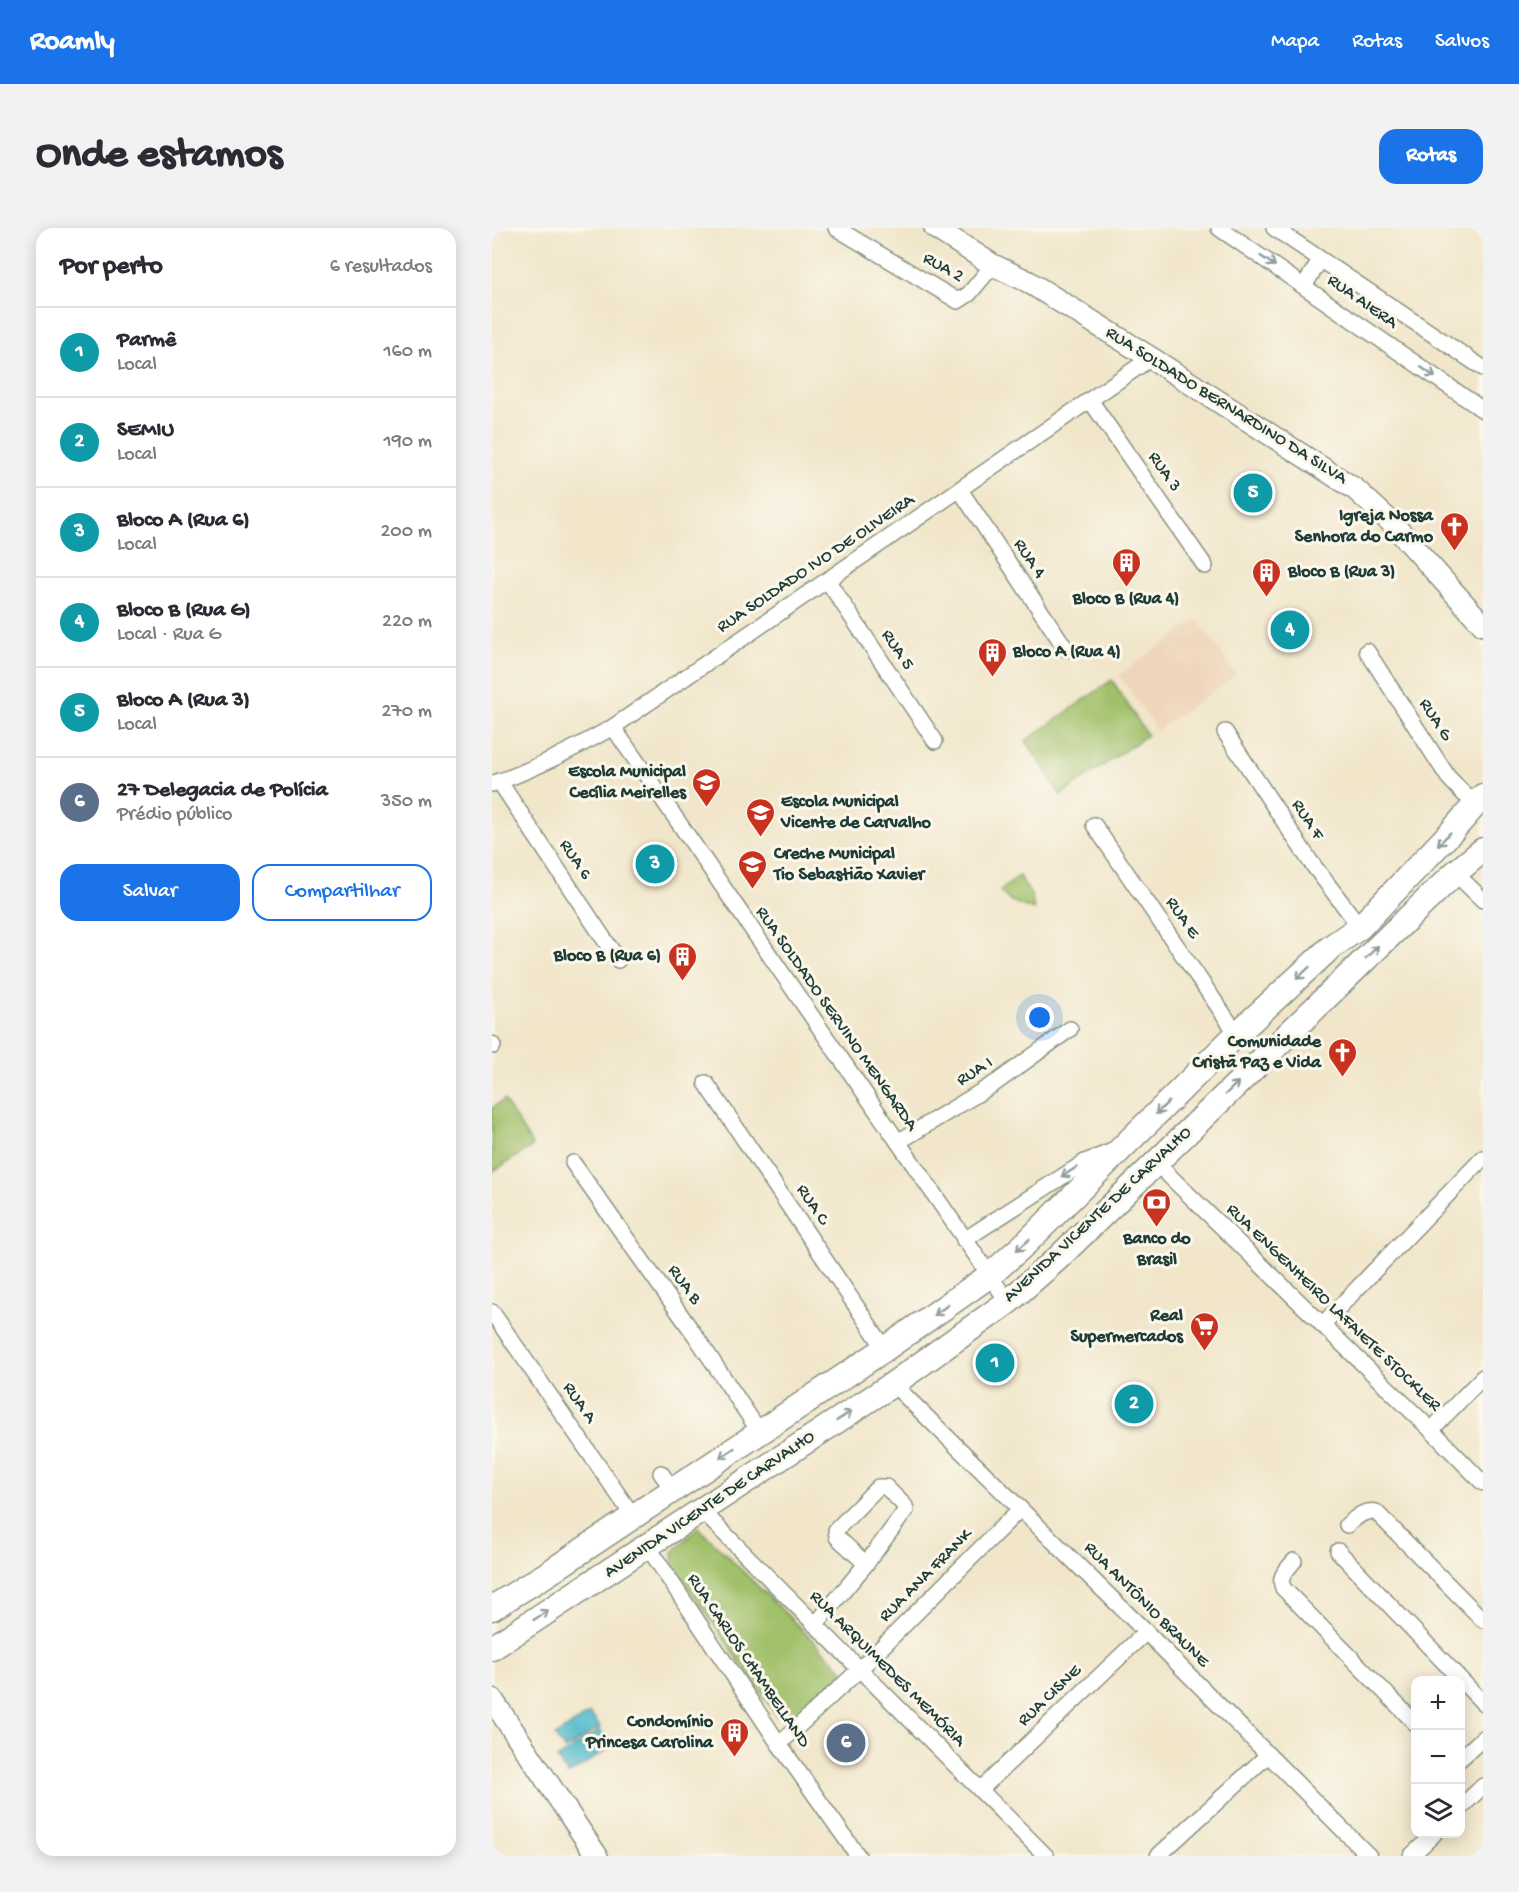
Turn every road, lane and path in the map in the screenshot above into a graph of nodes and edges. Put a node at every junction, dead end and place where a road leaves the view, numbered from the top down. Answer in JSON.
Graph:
{"nodes":[{"id":1,"x":836,"y":228,"type":"edge"},
{"id":2,"x":935,"y":228,"type":"edge"},
{"id":3,"x":1219,"y":228,"type":"edge"},
{"id":4,"x":1274,"y":228,"type":"edge"},
{"id":5,"x":1320,"y":260,"type":"junction"},
{"id":6,"x":993,"y":266,"type":"junction"},
{"id":7,"x":1304,"y":285,"type":"junction"},
{"id":8,"x":1151,"y":358,"type":"junction"},
{"id":9,"x":1483,"y":368,"type":"edge"},
{"id":10,"x":1090,"y":400,"type":"junction"},
{"id":11,"x":1483,"y":410,"type":"edge"},
{"id":12,"x":960,"y":490,"type":"junction"},
{"id":13,"x":1205,"y":566,"type":"dead end"},
{"id":14,"x":827,"y":580,"type":"junction"},
{"id":15,"x":1478,"y":626,"type":"edge"},
{"id":16,"x":1065,"y":649,"type":"dead end"},
{"id":17,"x":1367,"y":651,"type":"dead end"},
{"id":18,"x":613,"y":728,"type":"junction"},
{"id":19,"x":1225,"y":732,"type":"dead end"},
{"id":20,"x":935,"y":741,"type":"dead end"},
{"id":21,"x":496,"y":783,"type":"edge"},
{"id":22,"x":1480,"y":800,"type":"edge"},
{"id":23,"x":1094,"y":825,"type":"dead end"},
{"id":24,"x":1483,"y":850,"type":"edge"},
{"id":25,"x":1455,"y":873,"type":"junction"},
{"id":26,"x":1483,"y":900,"type":"edge"},
{"id":27,"x":1360,"y":927,"type":"junction"},
{"id":28,"x":618,"y":960,"type":"dead end"},
{"id":29,"x":1070,"y":1029,"type":"dead end"},
{"id":30,"x":1237,"y":1034,"type":"junction"},
{"id":31,"x":706,"y":1083,"type":"dead end"},
{"id":32,"x":898,"y":1143,"type":"junction"},
{"id":33,"x":1122,"y":1147,"type":"junction"},
{"id":34,"x":1483,"y":1158,"type":"edge"},
{"id":35,"x":1155,"y":1162,"type":"junction"},
{"id":36,"x":573,"y":1163,"type":"dead end"},
{"id":37,"x":963,"y":1240,"type":"junction"},
{"id":38,"x":989,"y":1276,"type":"junction"},
{"id":39,"x":1008,"y":1302,"type":"junction"},
{"id":40,"x":492,"y":1312,"type":"edge"},
{"id":41,"x":1323,"y":1325,"type":"junction"},
{"id":42,"x":885,"y":1349,"type":"junction"},
{"id":43,"x":1483,"y":1377,"type":"edge"},
{"id":44,"x":893,"y":1384,"type":"junction"},
{"id":45,"x":1431,"y":1430,"type":"junction"},
{"id":46,"x":759,"y":1431,"type":"junction"},
{"id":47,"x":1483,"y":1483,"type":"edge"},
{"id":48,"x":1020,"y":1509,"type":"junction"},
{"id":49,"x":701,"y":1510,"type":"junction"},
{"id":50,"x":633,"y":1516,"type":"junction"},
{"id":51,"x":1347,"y":1525,"type":"dead end"},
{"id":52,"x":648,"y":1547,"type":"junction"},
{"id":53,"x":1338,"y":1551,"type":"dead end"},
{"id":54,"x":1294,"y":1561,"type":"dead end"},
{"id":55,"x":866,"y":1564,"type":"junction"},
{"id":56,"x":492,"y":1608,"type":"edge"},
{"id":57,"x":1483,"y":1620,"type":"edge"},
{"id":58,"x":815,"y":1625,"type":"junction"},
{"id":59,"x":1146,"y":1632,"type":"junction"},
{"id":60,"x":492,"y":1648,"type":"edge"},
{"id":61,"x":859,"y":1670,"type":"junction"},
{"id":62,"x":492,"y":1699,"type":"edge"},
{"id":63,"x":1483,"y":1703,"type":"edge"},
{"id":64,"x":1411,"y":1719,"type":"edge"},
{"id":65,"x":1483,"y":1738,"type":"edge"},
{"id":66,"x":780,"y":1744,"type":"junction"},
{"id":67,"x":1268,"y":1755,"type":"junction"},
{"id":68,"x":1465,"y":1755,"type":"edge"},
{"id":69,"x":1483,"y":1786,"type":"edge"},
{"id":70,"x":981,"y":1789,"type":"junction"},
{"id":71,"x":1465,"y":1804,"type":"edge"},
{"id":72,"x":1429,"y":1838,"type":"edge"},
{"id":73,"x":597,"y":1856,"type":"edge"},
{"id":74,"x":858,"y":1856,"type":"edge"},
{"id":75,"x":1046,"y":1856,"type":"edge"},
{"id":76,"x":1158,"y":1856,"type":"edge"},
{"id":77,"x":1370,"y":1856,"type":"edge"},
{"id":78,"x":1412,"y":1856,"type":"edge"}],
"edges":[{"from":1,"to":6,"type":"street","name":"RUA 2"},
{"from":2,"to":6,"type":"street","name":"RUA SOLDADO BERNARDINO DA SILVA"},
{"from":3,"to":7,"type":"street","name":"RUA AIERA","one_way":true},
{"from":4,"to":5,"type":"street","name":"RUA AIERA"},
{"from":5,"to":7,"type":"street"},
{"from":5,"to":9,"type":"street","name":"RUA AIERA"},
{"from":6,"to":8,"type":"street","name":"RUA SOLDADO BERNARDINO DA SILVA"},
{"from":7,"to":11,"type":"street","name":"RUA AIERA","one_way":true},
{"from":8,"to":10,"type":"street","name":"RUA SOLDADO IVO DE OLIVEIRA"},
{"from":8,"to":15,"type":"street","name":"RUA SOLDADO BERNARDINO DA SILVA"},
{"from":10,"to":12,"type":"street","name":"RUA SOLDADO IVO DE OLIVEIRA"},
{"from":10,"to":13,"type":"street","name":"RUA 3"},
{"from":12,"to":14,"type":"street","name":"RUA SOLDADO IVO DE OLIVEIRA"},
{"from":12,"to":16,"type":"street","name":"RUA 4"},
{"from":14,"to":18,"type":"street","name":"RUA SOLDADO IVO DE OLIVEIRA"},
{"from":14,"to":20,"type":"street","name":"RUA 5"},
{"from":17,"to":22,"type":"street","name":"RUA G"},
{"from":18,"to":21,"type":"street","name":"RUA SOLDADO IVO DE OLIVEIRA"},
{"from":18,"to":32,"type":"street","name":"RUA SOLDADO SERVINO MENGARDA"},
{"from":19,"to":27,"type":"street","name":"RUA F"},
{"from":21,"to":28,"type":"street","name":"RUA 6"},
{"from":22,"to":27,"type":"main road","name":"AVENIDA VICENTE DE CARVALHO","one_way":true},
{"from":23,"to":30,"type":"street","name":"RUA E"},
{"from":24,"to":25,"type":"main road","name":"AVENIDA VICENTE DE CARVALHO"},
{"from":25,"to":26,"type":"street"},
{"from":35,"to":25,"type":"main road","name":"AVENIDA VICENTE DE CARVALHO","one_way":true},
{"from":27,"to":30,"type":"main road","name":"AVENIDA VICENTE DE CARVALHO","one_way":true},
{"from":29,"to":32,"type":"street","name":"RUA I"},
{"from":30,"to":33,"type":"main road","name":"AVENIDA VICENTE DE CARVALHO","one_way":true},
{"from":31,"to":42,"type":"street","name":"RUA C"},
{"from":32,"to":37,"type":"street","name":"RUA SOLDADO SERVINO MENGARDA"},
{"from":33,"to":37,"type":"street","name":"AVENIDA VICENTE DE CARVALHO","one_way":true},
{"from":33,"to":38,"type":"main road","name":"AVENIDA VICENTE DE CARVALHO","one_way":true},
{"from":34,"to":41,"type":"street"},
{"from":35,"to":39,"type":"main road","name":"AVENIDA VICENTE DE CARVALHO"},
{"from":35,"to":41,"type":"street","name":"RUA ENGENHEIRO LAFAIETE STOCKLER"},
{"from":36,"to":46,"type":"street","name":"RUA B"},
{"from":37,"to":38,"type":"street","name":"RUA SOLDADO SERVINO MENGARDA"},
{"from":38,"to":39,"type":"street","name":"RUA SOLDADO SERVINO MENGARDA"},
{"from":38,"to":42,"type":"main road","name":"AVENIDA VICENTE DE CARVALHO","one_way":true},
{"from":39,"to":44,"type":"main road","name":"AVENIDA VICENTE DE CARVALHO"},
{"from":40,"to":50,"type":"street","name":"RUA A"},
{"from":41,"to":45,"type":"street","name":"RUA ENGENHEIRO LAFAIETE STOCKLER"},
{"from":42,"to":46,"type":"main road","name":"AVENIDA VICENTE DE CARVALHO"},
{"from":43,"to":45,"type":"street"},
{"from":44,"to":48,"type":"street","name":"RUA ANTÔNIO BRAUNE"},
{"from":49,"to":44,"type":"main road","name":"AVENIDA VICENTE DE CARVALHO","one_way":true},
{"from":45,"to":47,"type":"street","name":"RUA ENGENHEIRO LAFAIETE STOCKLER"},
{"from":46,"to":50,"type":"main road","name":"AVENIDA VICENTE DE CARVALHO","one_way":true},
{"from":48,"to":59,"type":"street","name":"RUA ANTÔNIO BRAUNE"},
{"from":48,"to":61,"type":"street","name":"RUA ANA FRANK"},
{"from":49,"to":52,"type":"main road","name":"AVENIDA VICENTE DE CARVALHO"},
{"from":49,"to":58,"type":"street","name":"RUA ARQUIMEDES MEMÓRIA"},
{"from":50,"to":56,"type":"main road","name":"AVENIDA VICENTE DE CARVALHO"},
{"from":51,"to":57,"type":"street"},
{"from":60,"to":52,"type":"main road","name":"AVENIDA VICENTE DE CARVALHO","one_way":true},
{"from":52,"to":66,"type":"street","name":"RUA CARLOS CHAMBELLAND"},
{"from":53,"to":63,"type":"street"},
{"from":54,"to":64,"type":"street"},
{"from":55,"to":55,"type":"street"},
{"from":55,"to":58,"type":"street"},
{"from":58,"to":61,"type":"street","name":"RUA ARQUIMEDES MEMÓRIA"},
{"from":59,"to":67,"type":"street","name":"RUA ANTÔNIO BRAUNE"},
{"from":59,"to":70,"type":"street","name":"RUA CISNE"},
{"from":61,"to":66,"type":"street","name":"RUA ANA FRANK"},
{"from":61,"to":70,"type":"street","name":"RUA ARQUIMEDES MEMÓRIA"},
{"from":62,"to":73,"type":"street"},
{"from":65,"to":68,"type":"street"},
{"from":66,"to":74,"type":"street","name":"RUA CARLOS CHAMBELLAND"},
{"from":67,"to":76,"type":"street"},
{"from":67,"to":77,"type":"street","name":"RUA ANTÔNIO BRAUNE"},
{"from":69,"to":71,"type":"street"},
{"from":70,"to":75,"type":"street","name":"RUA ARQUIMEDES MEMÓRIA"},
{"from":72,"to":78,"type":"street"}]}
